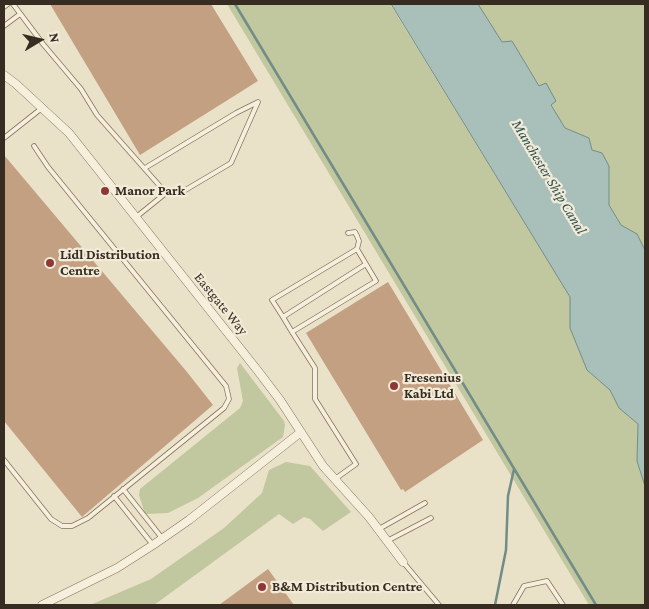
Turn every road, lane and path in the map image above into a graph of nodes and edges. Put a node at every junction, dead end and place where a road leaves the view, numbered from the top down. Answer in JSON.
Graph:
{"nodes":[{"id":1,"x":8,"y":4,"type":"edge"},
{"id":2,"x":13,"y":4,"type":"edge"},
{"id":3,"x":4,"y":7,"type":"edge"},
{"id":4,"x":20,"y":14,"type":"junction"},
{"id":5,"x":4,"y":26,"type":"edge"},
{"id":6,"x":4,"y":75,"type":"edge"},
{"id":7,"x":42,"y":108,"type":"junction"},
{"id":8,"x":4,"y":138,"type":"edge"},
{"id":9,"x":34,"y":146,"type":"dead end"},
{"id":10,"x":145,"y":168,"type":"junction"},
{"id":11,"x":166,"y":193,"type":"junction"},
{"id":12,"x":136,"y":218,"type":"junction"},
{"id":13,"x":348,"y":233,"type":"dead end"},
{"id":14,"x":357,"y":249,"type":"junction"},
{"id":15,"x":366,"y":264,"type":"junction"},
{"id":16,"x":283,"y":317,"type":"junction"},
{"id":17,"x":292,"y":332,"type":"junction"},
{"id":18,"x":301,"y":432,"type":"junction"},
{"id":19,"x":4,"y":460,"type":"edge"},
{"id":20,"x":335,"y":479,"type":"junction"},
{"id":21,"x":123,"y":489,"type":"junction"},
{"id":22,"x":114,"y":496,"type":"junction"},
{"id":23,"x":425,"y":503,"type":"dead end"},
{"id":24,"x":431,"y":518,"type":"dead end"},
{"id":25,"x":379,"y":529,"type":"junction"},
{"id":26,"x":163,"y":539,"type":"junction"},
{"id":27,"x":388,"y":540,"type":"junction"},
{"id":28,"x":153,"y":545,"type":"junction"},
{"id":29,"x":403,"y":562,"type":"joint"},
{"id":30,"x":43,"y":605,"type":"edge"},
{"id":31,"x":439,"y":605,"type":"edge"},
{"id":32,"x":513,"y":605,"type":"edge"},
{"id":33,"x":563,"y":605,"type":"edge"}],
"edges":[{"from":1,"to":3,"type":"lane"},
{"from":2,"to":4,"type":"lane"},
{"from":4,"to":5,"type":"lane"},
{"from":4,"to":10,"type":"lane"},
{"from":6,"to":7,"type":"street","name":"Eastgate Way"},
{"from":7,"to":8,"type":"lane"},
{"from":7,"to":12,"type":"street","name":"Eastgate Way"},
{"from":9,"to":21,"type":"lane"},
{"from":10,"to":11,"type":"lane"},
{"from":10,"to":11,"type":"lane"},
{"from":11,"to":12,"type":"lane"},
{"from":12,"to":18,"type":"street","name":"Eastgate Way"},
{"from":13,"to":14,"type":"lane"},
{"from":14,"to":15,"type":"lane"},
{"from":14,"to":16,"type":"lane"},
{"from":15,"to":16,"type":"lane"},
{"from":15,"to":17,"type":"lane"},
{"from":16,"to":17,"type":"lane"},
{"from":17,"to":20,"type":"lane"},
{"from":18,"to":20,"type":"street","name":"Eastgate Way"},
{"from":18,"to":26,"type":"street"},
{"from":19,"to":22,"type":"lane"},
{"from":20,"to":25,"type":"street","name":"Eastgate Way"},
{"from":21,"to":22,"type":"lane"},
{"from":21,"to":26,"type":"lane"},
{"from":22,"to":28,"type":"lane"},
{"from":23,"to":25,"type":"lane"},
{"from":24,"to":27,"type":"lane"},
{"from":25,"to":27,"type":"street","name":"Eastgate Way"},
{"from":26,"to":28,"type":"street"},
{"from":27,"to":29,"type":"street","name":"Eastgate Way"},
{"from":28,"to":30,"type":"street"},
{"from":29,"to":31,"type":"lane"},
{"from":32,"to":33,"type":"lane"}]}
